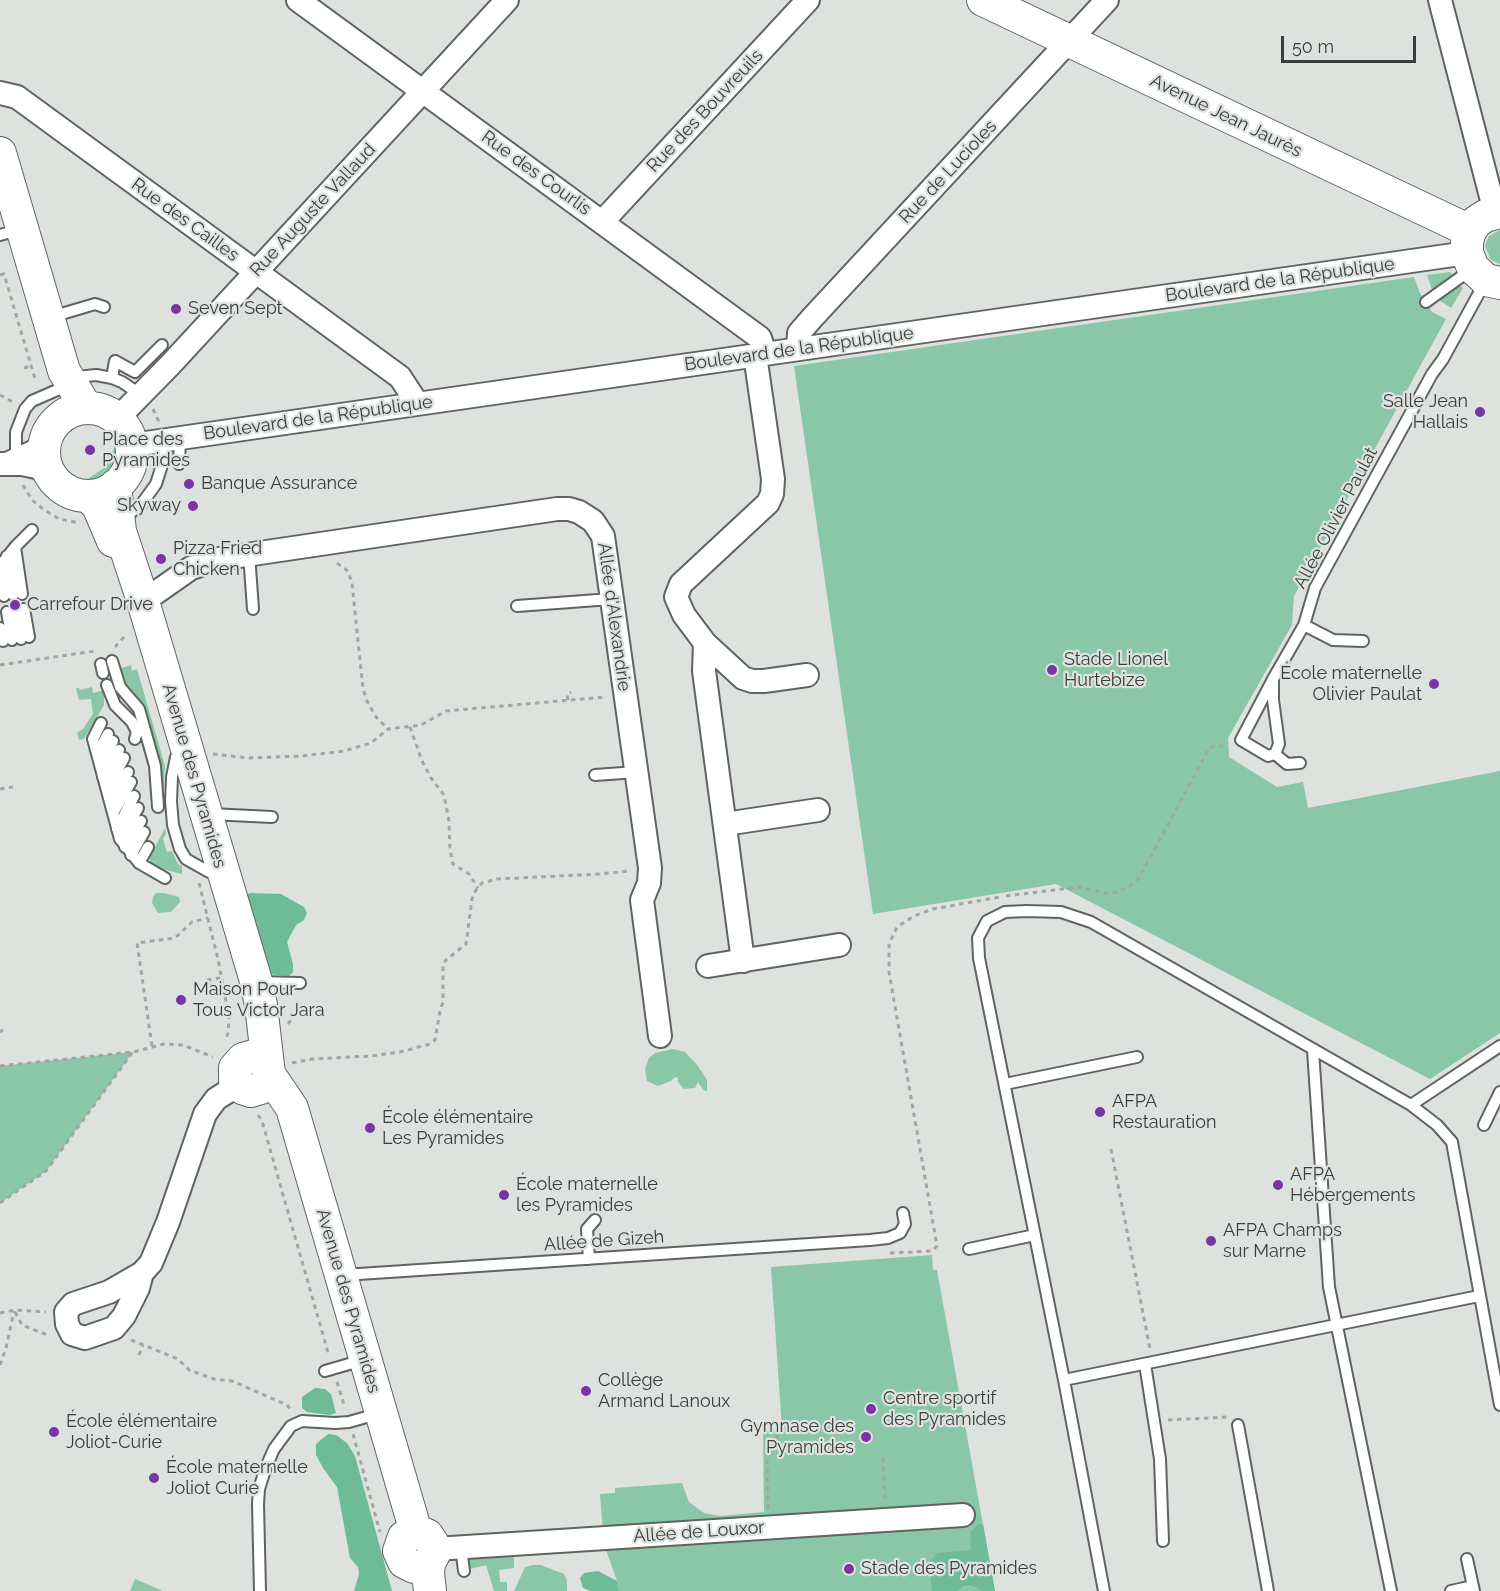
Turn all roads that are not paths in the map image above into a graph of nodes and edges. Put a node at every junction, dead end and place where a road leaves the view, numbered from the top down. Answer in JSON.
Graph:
{"nodes":[{"id":1,"x":298,"y":0,"type":"edge"},
{"id":2,"x":507,"y":0,"type":"edge"},
{"id":3,"x":808,"y":0,"type":"edge"},
{"id":4,"x":983,"y":0,"type":"edge"},
{"id":5,"x":1107,"y":0,"type":"edge"},
{"id":6,"x":1440,"y":0,"type":"edge"},
{"id":7,"x":1070,"y":41,"type":"junction"},
{"id":8,"x":422,"y":92,"type":"junction"},
{"id":9,"x":0,"y":93,"type":"edge"},
{"id":10,"x":0,"y":153,"type":"edge"},
{"id":11,"x":1497,"y":212,"type":"edge"},
{"id":12,"x":10,"y":219,"type":"edge"},
{"id":13,"x":603,"y":222,"type":"junction"},
{"id":14,"x":1479,"y":263,"type":"edge"},
{"id":15,"x":256,"y":272,"type":"junction"},
{"id":16,"x":1426,"y":302,"type":"dead end"},
{"id":17,"x":104,"y":307,"type":"dead end"},
{"id":18,"x":27,"y":321,"type":"junction"},
{"id":19,"x":162,"y":345,"type":"dead end"},
{"id":20,"x":798,"y":349,"type":"junction"},
{"id":21,"x":760,"y":355,"type":"junction"},
{"id":22,"x":112,"y":378,"type":"junction"},
{"id":23,"x":63,"y":391,"type":"junction"},
{"id":24,"x":141,"y":395,"type":"junction"},
{"id":25,"x":417,"y":403,"type":"junction"},
{"id":26,"x":125,"y":432,"type":"junction"},
{"id":27,"x":171,"y":440,"type":"junction"},
{"id":28,"x":47,"y":458,"type":"junction"},
{"id":29,"x":10,"y":463,"type":"edge"},
{"id":30,"x":178,"y":464,"type":"dead end"},
{"id":31,"x":96,"y":502,"type":"junction"},
{"id":32,"x":118,"y":520,"type":"junction"},
{"id":33,"x":32,"y":530,"type":"dead end"},
{"id":34,"x":15,"y":546,"type":"junction"},
{"id":35,"x":249,"y":554,"type":"junction"},
{"id":36,"x":7,"y":556,"type":"junction"},
{"id":37,"x":0,"y":567,"type":"edge"},
{"id":38,"x":13,"y":595,"type":"junction"},
{"id":39,"x":142,"y":598,"type":"junction"},
{"id":40,"x":611,"y":599,"type":"junction"},
{"id":41,"x":517,"y":606,"type":"dead end"},
{"id":42,"x":254,"y":609,"type":"dead end"},
{"id":43,"x":1304,"y":625,"type":"junction"},
{"id":44,"x":0,"y":628,"type":"edge"},
{"id":45,"x":16,"y":639,"type":"junction"},
{"id":46,"x":1363,"y":641,"type":"dead end"},
{"id":47,"x":705,"y":643,"type":"junction"},
{"id":48,"x":112,"y":661,"type":"dead end"},
{"id":49,"x":807,"y":675,"type":"dead end"},
{"id":50,"x":1273,"y":679,"type":"junction"},
{"id":51,"x":107,"y":685,"type":"dead end"},
{"id":52,"x":101,"y":723,"type":"dead end"},
{"id":53,"x":116,"y":746,"type":"junction"},
{"id":54,"x":143,"y":749,"type":"junction"},
{"id":55,"x":1275,"y":754,"type":"junction"},
{"id":56,"x":98,"y":758,"type":"junction"},
{"id":57,"x":1300,"y":763,"type":"dead end"},
{"id":58,"x":636,"y":772,"type":"junction"},
{"id":59,"x":595,"y":776,"type":"dead end"},
{"id":60,"x":103,"y":777,"type":"junction"},
{"id":61,"x":106,"y":789,"type":"junction"},
{"id":62,"x":134,"y":796,"type":"dead end"},
{"id":63,"x":110,"y":801,"type":"junction"},
{"id":64,"x":138,"y":808,"type":"dead end"},
{"id":65,"x":818,"y":810,"type":"dead end"},
{"id":66,"x":113,"y":813,"type":"junction"},
{"id":67,"x":206,"y":814,"type":"junction"},
{"id":68,"x":272,"y":817,"type":"dead end"},
{"id":69,"x":725,"y":824,"type":"junction"},
{"id":70,"x":143,"y":826,"type":"dead end"},
{"id":71,"x":127,"y":847,"type":"junction"},
{"id":72,"x":148,"y":847,"type":"dead end"},
{"id":73,"x":165,"y":878,"type":"dead end"},
{"id":74,"x":839,"y":945,"type":"dead end"},
{"id":75,"x":743,"y":961,"type":"junction"},
{"id":76,"x":708,"y":966,"type":"dead end"},
{"id":77,"x":256,"y":981,"type":"junction"},
{"id":78,"x":300,"y":983,"type":"dead end"},
{"id":79,"x":660,"y":1036,"type":"dead end"},
{"id":80,"x":1500,"y":1046,"type":"edge"},
{"id":81,"x":1313,"y":1050,"type":"junction"},
{"id":82,"x":1137,"y":1057,"type":"dead end"},
{"id":83,"x":249,"y":1063,"type":"junction"},
{"id":84,"x":1005,"y":1084,"type":"junction"},
{"id":85,"x":1500,"y":1092,"type":"edge"},
{"id":86,"x":1411,"y":1105,"type":"junction"},
{"id":87,"x":1484,"y":1125,"type":"dead end"},
{"id":88,"x":903,"y":1213,"type":"dead end"},
{"id":89,"x":595,"y":1220,"type":"dead end"},
{"id":90,"x":1035,"y":1235,"type":"junction"},
{"id":91,"x":969,"y":1249,"type":"dead end"},
{"id":92,"x":589,"y":1259,"type":"junction"},
{"id":93,"x":142,"y":1273,"type":"junction"},
{"id":94,"x":340,"y":1275,"type":"junction"},
{"id":95,"x":1479,"y":1296,"type":"junction"},
{"id":96,"x":1336,"y":1325,"type":"junction"},
{"id":97,"x":1149,"y":1363,"type":"junction"},
{"id":98,"x":348,"y":1365,"type":"junction"},
{"id":99,"x":1064,"y":1380,"type":"junction"},
{"id":100,"x":1500,"y":1405,"type":"edge"},
{"id":101,"x":370,"y":1416,"type":"junction"},
{"id":102,"x":1238,"y":1425,"type":"road end"},
{"id":103,"x":963,"y":1515,"type":"dead end"},
{"id":104,"x":1163,"y":1541,"type":"dead end"},
{"id":105,"x":1467,"y":1559,"type":"dead end"},
{"id":106,"x":425,"y":1560,"type":"edge"},
{"id":107,"x":464,"y":1571,"type":"dead end"},
{"id":108,"x":1473,"y":1589,"type":"edge"},
{"id":109,"x":260,"y":1591,"type":"edge"},
{"id":110,"x":1104,"y":1591,"type":"edge"},
{"id":111,"x":1268,"y":1591,"type":"edge"},
{"id":112,"x":1391,"y":1591,"type":"edge"},
{"id":113,"x":1451,"y":1591,"type":"edge"}],
"edges":[{"from":1,"to":8,"type":"street","name":"Rue des Courlis"},
{"from":2,"to":8,"type":"street","name":"Rue Auguste Vallaud"},
{"from":3,"to":13,"type":"street","name":"Rue des Bouvreuils"},
{"from":4,"to":7,"type":"main road","name":"Avenue Jean Jaurès"},
{"from":5,"to":7,"type":"street","name":"Rue de Lucioles"},
{"from":6,"to":11,"type":"street"},
{"from":7,"to":14,"type":"main road","name":"Avenue Jean Jaurès"},
{"from":7,"to":20,"type":"street","name":"Rue de Lucioles"},
{"from":8,"to":13,"type":"street","name":"Rue des Courlis"},
{"from":8,"to":15,"type":"street","name":"Rue Auguste Vallaud"},
{"from":9,"to":15,"type":"street","name":"Rue des Cailles"},
{"from":10,"to":12,"type":"main road"},
{"from":11,"to":14,"type":"main road"},
{"from":12,"to":18,"type":"main road"},
{"from":13,"to":21,"type":"street","name":"Rue des Courlis"},
{"from":14,"to":16,"type":"lane"},
{"from":14,"to":20,"type":"street","name":"Boulevard de la République"},
{"from":14,"to":43,"type":"lane","name":"Allée Olivier Paulat"},
{"from":15,"to":24,"type":"street","name":"Rue Auguste Vallaud"},
{"from":15,"to":25,"type":"street","name":"Rue des Cailles"},
{"from":17,"to":18,"type":"lane"},
{"from":18,"to":23,"type":"main road"},
{"from":19,"to":22,"type":"lane"},
{"from":20,"to":21,"type":"street","name":"Boulevard de la République"},
{"from":21,"to":25,"type":"street","name":"Boulevard de la République"},
{"from":21,"to":47,"type":"street"},
{"from":22,"to":23,"type":"lane"},
{"from":22,"to":24,"type":"lane"},
{"from":23,"to":26,"type":"main road"},
{"from":23,"to":28,"type":"main road"},
{"from":23,"to":29,"type":"lane"},
{"from":24,"to":26,"type":"street","name":"Rue Auguste Vallaud"},
{"from":25,"to":27,"type":"street","name":"Boulevard de la République"},
{"from":26,"to":27,"type":"street","name":"Boulevard de la République"},
{"from":26,"to":31,"type":"main road"},
{"from":27,"to":30,"type":"lane"},
{"from":27,"to":32,"type":"lane"},
{"from":28,"to":29,"type":"street"},
{"from":28,"to":31,"type":"main road"},
{"from":31,"to":32,"type":"main road","name":"Avenue des Pyramides"},
{"from":31,"to":54,"type":"main road","name":"Avenue des Pyramides"},
{"from":32,"to":39,"type":"main road","name":"Avenue des Pyramides"},
{"from":33,"to":34,"type":"lane"},
{"from":34,"to":36,"type":"lane"},
{"from":34,"to":38,"type":"lane"},
{"from":35,"to":39,"type":"street","name":"Allée d'Alexandrie"},
{"from":35,"to":40,"type":"street","name":"Allée d'Alexandrie"},
{"from":35,"to":42,"type":"lane"},
{"from":36,"to":37,"type":"lane"},
{"from":36,"to":38,"type":"lane"},
{"from":37,"to":38,"type":"lane"},
{"from":39,"to":67,"type":"main road","name":"Avenue des Pyramides"},
{"from":40,"to":41,"type":"lane"},
{"from":40,"to":58,"type":"street","name":"Allée d'Alexandrie"},
{"from":43,"to":46,"type":"lane"},
{"from":43,"to":50,"type":"lane","name":"Allée Olivier Paulat"},
{"from":44,"to":45,"type":"lane"},
{"from":45,"to":45,"type":"lane"},
{"from":47,"to":49,"type":"street"},
{"from":47,"to":69,"type":"street"},
{"from":48,"to":54,"type":"lane"},
{"from":50,"to":55,"type":"lane"},
{"from":50,"to":55,"type":"lane","name":"Allée Olivier Paulat"},
{"from":51,"to":54,"type":"lane"},
{"from":52,"to":56,"type":"lane"},
{"from":53,"to":56,"type":"lane"},
{"from":53,"to":60,"type":"lane"},
{"from":53,"to":61,"type":"lane"},
{"from":54,"to":83,"type":"main road","name":"Avenue des Pyramides"},
{"from":55,"to":57,"type":"lane"},
{"from":56,"to":60,"type":"lane"},
{"from":58,"to":59,"type":"lane"},
{"from":58,"to":79,"type":"street","name":"Allée d'Alexandrie"},
{"from":60,"to":61,"type":"lane"},
{"from":61,"to":63,"type":"lane"},
{"from":62,"to":71,"type":"lane"},
{"from":63,"to":66,"type":"lane"},
{"from":63,"to":66,"type":"lane"},
{"from":64,"to":71,"type":"lane"},
{"from":65,"to":69,"type":"street"},
{"from":66,"to":71,"type":"lane"},
{"from":67,"to":68,"type":"lane"},
{"from":67,"to":77,"type":"main road","name":"Avenue des Pyramides"},
{"from":69,"to":75,"type":"street"},
{"from":70,"to":71,"type":"lane"},
{"from":71,"to":72,"type":"lane"},
{"from":71,"to":73,"type":"lane"},
{"from":74,"to":75,"type":"street"},
{"from":75,"to":76,"type":"street"},
{"from":77,"to":78,"type":"lane"},
{"from":77,"to":83,"type":"main road","name":"Avenue des Pyramides"},
{"from":80,"to":86,"type":"lane"},
{"from":81,"to":84,"type":"lane"},
{"from":81,"to":86,"type":"lane"},
{"from":81,"to":96,"type":"lane"},
{"from":82,"to":84,"type":"lane"},
{"from":83,"to":93,"type":"street"},
{"from":83,"to":94,"type":"main road","name":"Avenue des Pyramides"},
{"from":83,"to":98,"type":"main road","name":"Avenue des Pyramides"},
{"from":84,"to":90,"type":"lane"},
{"from":85,"to":87,"type":"lane"},
{"from":86,"to":95,"type":"lane"},
{"from":88,"to":92,"type":"lane","name":"Allée de Gizeh"},
{"from":89,"to":92,"type":"lane"},
{"from":90,"to":91,"type":"lane"},
{"from":90,"to":99,"type":"lane"},
{"from":92,"to":94,"type":"lane","name":"Allée de Gizeh"},
{"from":93,"to":93,"type":"street"},
{"from":94,"to":98,"type":"main road","name":"Avenue des Pyramides"},
{"from":95,"to":96,"type":"lane"},
{"from":95,"to":100,"type":"lane"},
{"from":96,"to":97,"type":"lane"},
{"from":96,"to":112,"type":"lane"},
{"from":97,"to":99,"type":"lane"},
{"from":97,"to":104,"type":"lane"},
{"from":98,"to":101,"type":"main road","name":"Avenue des Pyramides"},
{"from":98,"to":106,"type":"main road","name":"Avenue des Pyramides"},
{"from":99,"to":110,"type":"lane"},
{"from":101,"to":106,"type":"main road","name":"Avenue des Pyramides"},
{"from":101,"to":109,"type":"lane"},
{"from":102,"to":111,"type":"lane"},
{"from":103,"to":106,"type":"street","name":"Allée de Louxor"},
{"from":105,"to":108,"type":"lane"},
{"from":106,"to":107,"type":"lane"},
{"from":108,"to":113,"type":"lane"}]}
